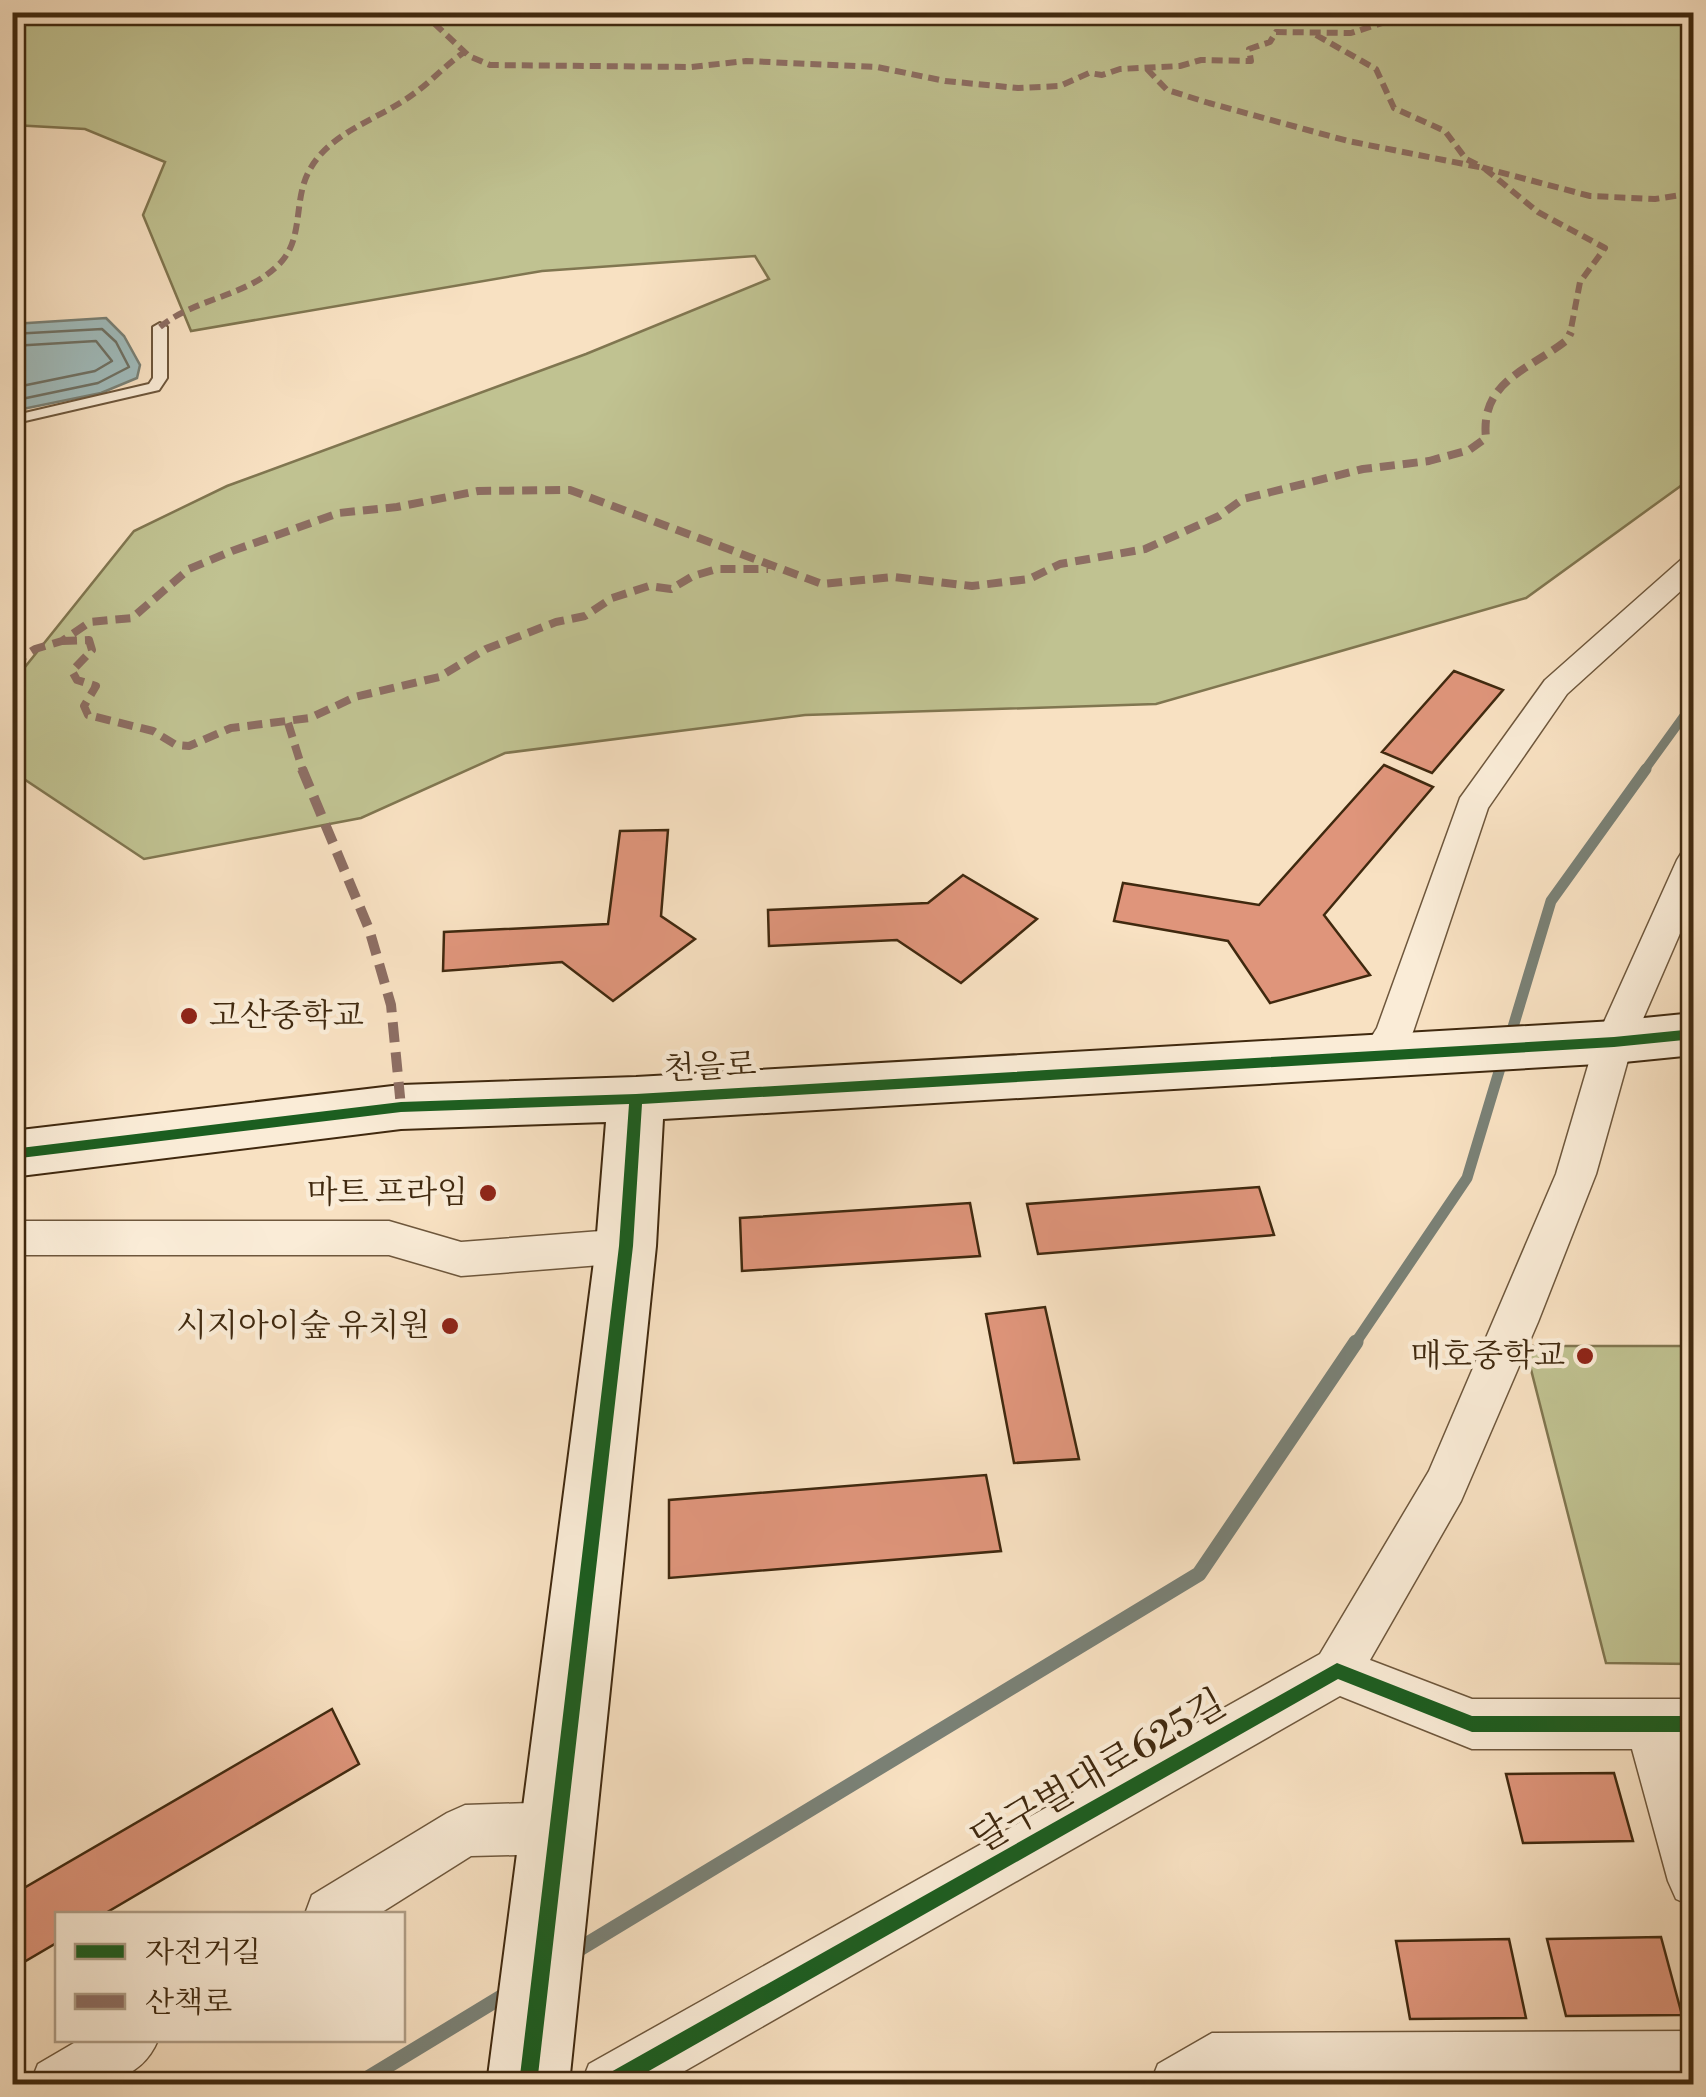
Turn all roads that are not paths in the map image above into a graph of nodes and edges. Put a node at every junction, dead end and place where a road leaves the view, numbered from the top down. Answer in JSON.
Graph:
{"nodes":[{"id":1,"x":160,"y":327,"type":"dead end"},
{"id":2,"x":12,"y":420,"type":"edge"},
{"id":3,"x":1694,"y":563,"type":"edge"},
{"id":4,"x":1693,"y":863,"type":"edge"},
{"id":5,"x":1694,"y":1034,"type":"edge"},
{"id":6,"x":1614,"y":1042,"type":"junction"},
{"id":7,"x":1396,"y":1054,"type":"junction"},
{"id":8,"x":636,"y":1099,"type":"junction"},
{"id":9,"x":12,"y":1154,"type":"edge"},
{"id":10,"x":12,"y":1238,"type":"edge"},
{"id":11,"x":626,"y":1246,"type":"junction"},
{"id":12,"x":1337,"y":1671,"type":"junction"},
{"id":13,"x":1672,"y":1725,"type":"edge"},
{"id":14,"x":560,"y":1828,"type":"junction"},
{"id":15,"x":1694,"y":1881,"type":"edge"},
{"id":16,"x":334,"y":1912,"type":"edge"},
{"id":17,"x":127,"y":2042,"type":"edge"},
{"id":18,"x":1694,"y":2059,"type":"edge"},
{"id":19,"x":58,"y":2084,"type":"edge"},
{"id":20,"x":528,"y":2084,"type":"edge"},
{"id":21,"x":610,"y":2084,"type":"edge"},
{"id":22,"x":1178,"y":2084,"type":"edge"}],
"edges":[{"from":1,"to":2,"type":"lane"},
{"from":3,"to":7,"type":"street"},
{"from":4,"to":6,"type":"street"},
{"from":5,"to":6,"type":"street"},
{"from":6,"to":7,"type":"street","name":"천을로"},
{"from":6,"to":12,"type":"street"},
{"from":7,"to":8,"type":"street","name":"천을로"},
{"from":8,"to":9,"type":"street","name":"천을로"},
{"from":8,"to":11,"type":"street"},
{"from":10,"to":11,"type":"street"},
{"from":11,"to":14,"type":"street"},
{"from":12,"to":13,"type":"street"},
{"from":12,"to":21,"type":"street","name":"달구벌대로625길"},
{"from":13,"to":15,"type":"street"},
{"from":14,"to":16,"type":"street"},
{"from":14,"to":20,"type":"street"},
{"from":17,"to":19,"type":"street"},
{"from":18,"to":22,"type":"street"}]}
